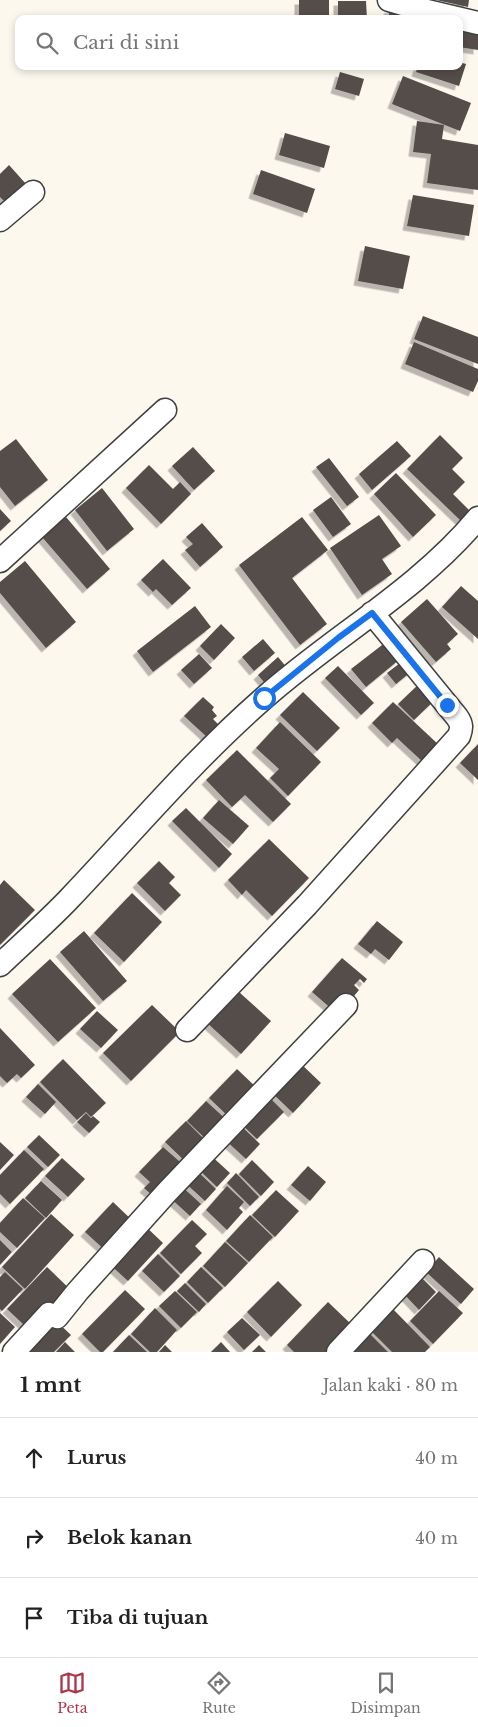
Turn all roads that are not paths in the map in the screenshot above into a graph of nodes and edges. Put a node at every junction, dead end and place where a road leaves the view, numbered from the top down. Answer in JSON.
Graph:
{"nodes":[{"id":1,"x":389,"y":0,"type":"edge"},
{"id":2,"x":444,"y":15,"type":"edge"},
{"id":3,"x":463,"y":19,"type":"edge"},
{"id":4,"x":478,"y":23,"type":"edge"},
{"id":5,"x":33,"y":192,"type":"dead end"},
{"id":6,"x":0,"y":220,"type":"edge"},
{"id":7,"x":165,"y":410,"type":"dead end"},
{"id":8,"x":478,"y":518,"type":"edge"},
{"id":9,"x":0,"y":560,"type":"edge"},
{"id":10,"x":372,"y":613,"type":"junction"},
{"id":11,"x":0,"y":965,"type":"edge"},
{"id":12,"x":346,"y":1004,"type":"dead end"},
{"id":13,"x":186,"y":1030,"type":"dead end"},
{"id":14,"x":423,"y":1261,"type":"dead end"},
{"id":15,"x":14,"y":1352,"type":"edge"},
{"id":16,"x":338,"y":1352,"type":"edge"}],
"edges":[{"from":1,"to":2,"type":"street"},
{"from":3,"to":4,"type":"street"},
{"from":5,"to":6,"type":"street"},
{"from":7,"to":9,"type":"street"},
{"from":8,"to":10,"type":"street"},
{"from":10,"to":11,"type":"street"},
{"from":10,"to":13,"type":"street"},
{"from":12,"to":15,"type":"street"},
{"from":14,"to":16,"type":"street"}]}
